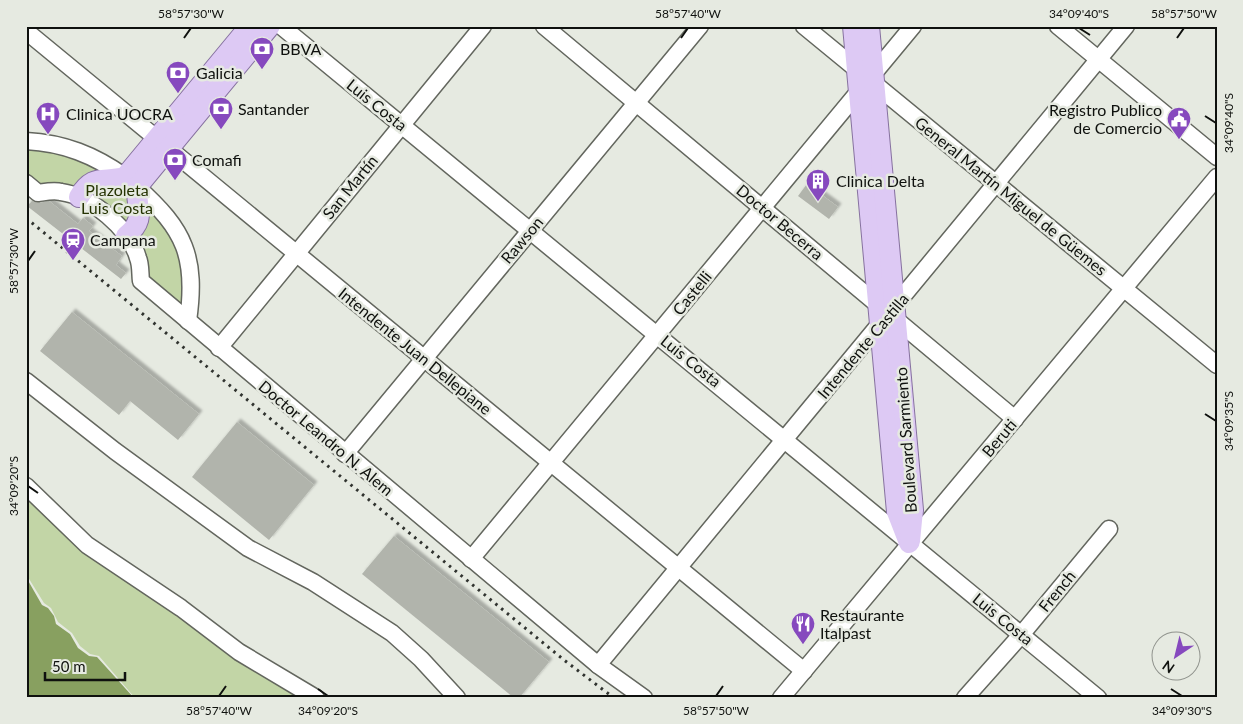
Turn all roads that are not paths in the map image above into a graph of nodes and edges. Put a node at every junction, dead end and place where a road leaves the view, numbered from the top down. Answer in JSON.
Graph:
{"nodes":[{"id":1,"x":250,"y":26,"type":"edge"},
{"id":2,"x":270,"y":26,"type":"edge"},
{"id":3,"x":282,"y":26,"type":"edge"},
{"id":4,"x":482,"y":26,"type":"edge"},
{"id":5,"x":544,"y":26,"type":"edge"},
{"id":6,"x":700,"y":26,"type":"edge"},
{"id":7,"x":804,"y":26,"type":"edge"},
{"id":8,"x":853,"y":26,"type":"edge"},
{"id":9,"x":869,"y":26,"type":"edge"},
{"id":10,"x":912,"y":26,"type":"edge"},
{"id":11,"x":1058,"y":26,"type":"edge"},
{"id":12,"x":1126,"y":26,"type":"edge"},
{"id":13,"x":30,"y":33,"type":"edge"},
{"id":14,"x":1098,"y":60,"type":"junction"},
{"id":15,"x":866,"y":79,"type":"junction"},
{"id":16,"x":638,"y":103,"type":"junction"},
{"id":17,"x":401,"y":124,"type":"junction"},
{"id":18,"x":26,"y":141,"type":"edge"},
{"id":19,"x":163,"y":143,"type":"junction"},
{"id":20,"x":1217,"y":157,"type":"edge"},
{"id":21,"x":1217,"y":177,"type":"edge"},
{"id":22,"x":130,"y":182,"type":"junction"},
{"id":23,"x":26,"y":183,"type":"edge"},
{"id":24,"x":996,"y":184,"type":"junction"},
{"id":25,"x":79,"y":197,"type":"junction"},
{"id":26,"x":762,"y":207,"type":"junction"},
{"id":27,"x":530,"y":230,"type":"junction"},
{"id":28,"x":126,"y":236,"type":"junction"},
{"id":29,"x":296,"y":253,"type":"junction"},
{"id":30,"x":1124,"y":289,"type":"junction"},
{"id":31,"x":888,"y":314,"type":"junction"},
{"id":32,"x":188,"y":321,"type":"junction"},
{"id":33,"x":657,"y":334,"type":"junction"},
{"id":34,"x":219,"y":348,"type":"junction"},
{"id":35,"x":424,"y":358,"type":"junction"},
{"id":36,"x":1217,"y":365,"type":"edge"},
{"id":37,"x":26,"y":381,"type":"edge"},
{"id":38,"x":1015,"y":419,"type":"junction"},
{"id":39,"x":786,"y":439,"type":"junction"},
{"id":40,"x":345,"y":454,"type":"junction"},
{"id":41,"x":551,"y":463,"type":"junction"},
{"id":42,"x":26,"y":486,"type":"edge"},
{"id":43,"x":1109,"y":529,"type":"dead end"},
{"id":44,"x":909,"y":543,"type":"junction"},
{"id":45,"x":471,"y":559,"type":"junction"},
{"id":46,"x":679,"y":568,"type":"junction"},
{"id":47,"x":1021,"y":635,"type":"junction"},
{"id":48,"x":598,"y":665,"type":"junction"},
{"id":49,"x":804,"y":671,"type":"junction"},
{"id":50,"x":316,"y":698,"type":"edge"},
{"id":51,"x":457,"y":698,"type":"edge"},
{"id":52,"x":644,"y":698,"type":"edge"},
{"id":53,"x":781,"y":698,"type":"edge"},
{"id":54,"x":965,"y":698,"type":"edge"},
{"id":55,"x":1098,"y":698,"type":"edge"}],
"edges":[{"from":1,"to":19,"type":"main road"},
{"from":2,"to":19,"type":"main road"},
{"from":3,"to":17,"type":"street","name":"Luis Costa"},
{"from":4,"to":17,"type":"street","name":"San Martín"},
{"from":5,"to":16,"type":"street","name":"Doctor Becerra"},
{"from":6,"to":16,"type":"street","name":"Rawson"},
{"from":7,"to":15,"type":"street","name":"General Martín Miguel de Güemes"},
{"from":8,"to":15,"type":"main road","name":"Boulevard Sarmiento"},
{"from":9,"to":15,"type":"main road","name":"Boulevard Sarmiento"},
{"from":10,"to":15,"type":"street","name":"Castelli"},
{"from":11,"to":14,"type":"street"},
{"from":12,"to":14,"type":"street","name":"Intendente Castilla"},
{"from":13,"to":19,"type":"street","name":"Intendente Juan Dellepiane"},
{"from":14,"to":20,"type":"street"},
{"from":14,"to":24,"type":"street","name":"Intendente Castilla"},
{"from":15,"to":24,"type":"street","name":"General Martín Miguel de Güemes"},
{"from":15,"to":26,"type":"street","name":"Castelli"},
{"from":15,"to":31,"type":"main road","name":"Boulevard Sarmiento"},
{"from":16,"to":26,"type":"street","name":"Doctor Becerra"},
{"from":16,"to":27,"type":"street","name":"Rawson"},
{"from":17,"to":27,"type":"street","name":"Luis Costa"},
{"from":17,"to":29,"type":"street","name":"San Martín"},
{"from":18,"to":22,"type":"street"},
{"from":19,"to":22,"type":"main road"},
{"from":19,"to":29,"type":"street","name":"Intendente Juan Dellepiane"},
{"from":21,"to":30,"type":"street","name":"Beruti"},
{"from":22,"to":25,"type":"main road"},
{"from":22,"to":28,"type":"main road"},
{"from":22,"to":32,"type":"street"},
{"from":23,"to":25,"type":"street","name":"Doctor Leandro N. Alem"},
{"from":24,"to":30,"type":"street","name":"General Martín Miguel de Güemes"},
{"from":24,"to":31,"type":"street","name":"Intendente Castilla"},
{"from":25,"to":28,"type":"street","name":"Doctor Leandro N. Alem"},
{"from":26,"to":31,"type":"street","name":"Doctor Becerra"},
{"from":26,"to":33,"type":"street","name":"Castelli"},
{"from":27,"to":33,"type":"street","name":"Luis Costa"},
{"from":27,"to":35,"type":"street","name":"Rawson"},
{"from":28,"to":32,"type":"street","name":"Doctor Leandro N. Alem"},
{"from":29,"to":34,"type":"street","name":"San Martín"},
{"from":29,"to":35,"type":"street","name":"Intendente Juan Dellepiane"},
{"from":30,"to":36,"type":"street","name":"General Martín Miguel de Güemes"},
{"from":30,"to":38,"type":"street","name":"Beruti"},
{"from":31,"to":38,"type":"street","name":"Doctor Becerra"},
{"from":31,"to":39,"type":"street","name":"Intendente Castilla"},
{"from":31,"to":44,"type":"main road","name":"Boulevard Sarmiento"},
{"from":32,"to":34,"type":"street","name":"Doctor Leandro N. Alem"},
{"from":33,"to":39,"type":"street","name":"Luis Costa"},
{"from":33,"to":41,"type":"street","name":"Castelli"},
{"from":34,"to":40,"type":"street","name":"Doctor Leandro N. Alem"},
{"from":35,"to":40,"type":"street","name":"Rawson"},
{"from":35,"to":41,"type":"street","name":"Intendente Juan Dellepiane"},
{"from":37,"to":51,"type":"street"},
{"from":38,"to":44,"type":"street","name":"Beruti"},
{"from":39,"to":44,"type":"street","name":"Luis Costa"},
{"from":39,"to":46,"type":"street","name":"Intendente Castilla"},
{"from":40,"to":45,"type":"street","name":"Doctor Leandro N. Alem"},
{"from":41,"to":45,"type":"street","name":"Castelli"},
{"from":41,"to":46,"type":"street","name":"Intendente Juan Dellepiane"},
{"from":42,"to":50,"type":"street"},
{"from":43,"to":47,"type":"street","name":"French"},
{"from":44,"to":47,"type":"street","name":"Luis Costa"},
{"from":44,"to":49,"type":"street","name":"Beruti"},
{"from":45,"to":48,"type":"street","name":"Doctor Leandro N. Alem"},
{"from":46,"to":48,"type":"street","name":"Intendente Castilla"},
{"from":46,"to":49,"type":"street","name":"Intendente Juan Dellepiane"},
{"from":47,"to":54,"type":"street","name":"French"},
{"from":47,"to":55,"type":"street","name":"Luis Costa"},
{"from":48,"to":52,"type":"street","name":"Doctor Leandro N. Alem"},
{"from":49,"to":53,"type":"street","name":"Beruti"}]}
